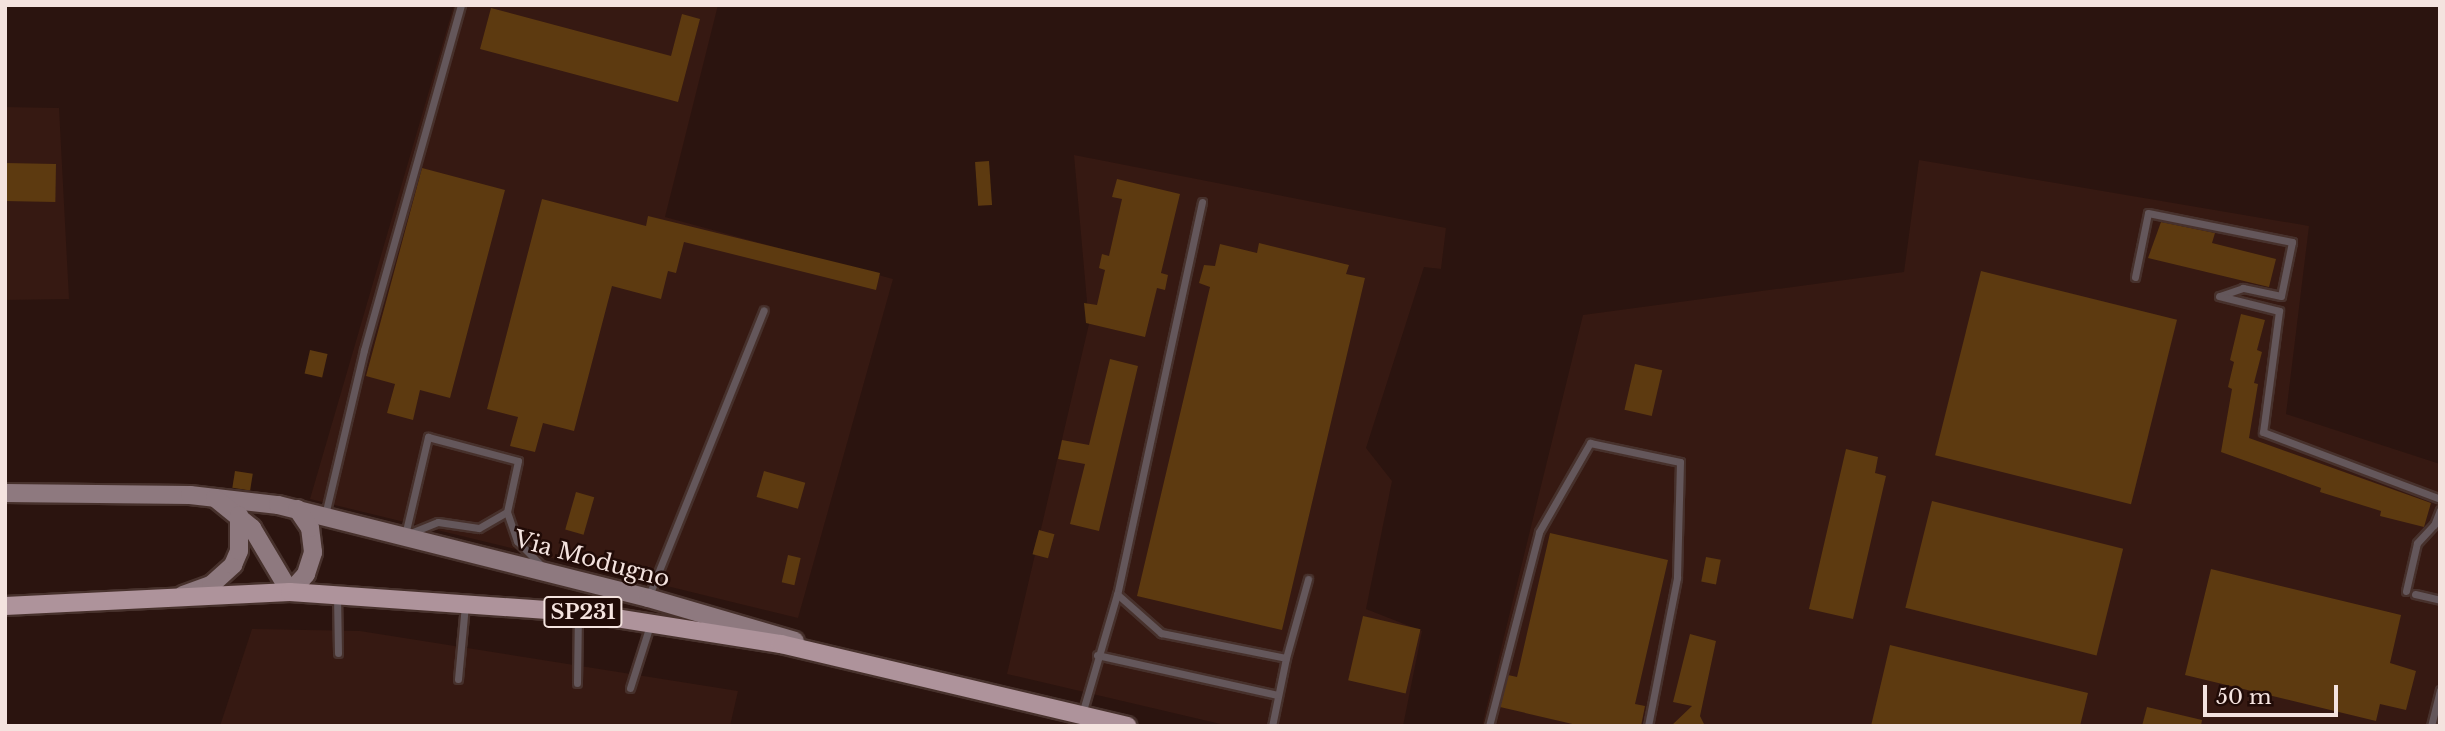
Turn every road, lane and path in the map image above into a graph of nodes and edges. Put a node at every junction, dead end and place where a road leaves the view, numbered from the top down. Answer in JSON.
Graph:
{"nodes":[{"id":1,"x":461,"y":5,"type":"edge"},
{"id":2,"x":1202,"y":202,"type":"dead end"},
{"id":3,"x":2135,"y":277,"type":"dead end"},
{"id":4,"x":764,"y":310,"type":"dead end"},
{"id":5,"x":5,"y":493,"type":"edge"},
{"id":6,"x":215,"y":498,"type":"junction"},
{"id":7,"x":2440,"y":499,"type":"edge"},
{"id":8,"x":297,"y":509,"type":"junction"},
{"id":9,"x":2440,"y":510,"type":"edge"},
{"id":10,"x":507,"y":512,"type":"junction"},
{"id":11,"x":239,"y":515,"type":"junction"},
{"id":12,"x":325,"y":515,"type":"junction"},
{"id":13,"x":405,"y":536,"type":"junction"},
{"id":14,"x":548,"y":573,"type":"junction"},
{"id":15,"x":1308,"y":579,"type":"dead end"},
{"id":16,"x":290,"y":592,"type":"junction"},
{"id":17,"x":2406,"y":592,"type":"dead end"},
{"id":18,"x":337,"y":594,"type":"junction"},
{"id":19,"x":1117,"y":594,"type":"junction"},
{"id":20,"x":2415,"y":594,"type":"dead end"},
{"id":21,"x":183,"y":595,"type":"junction"},
{"id":22,"x":648,"y":598,"type":"junction"},
{"id":23,"x":2440,"y":600,"type":"edge"},
{"id":24,"x":465,"y":601,"type":"junction"},
{"id":25,"x":5,"y":606,"type":"edge"},
{"id":26,"x":578,"y":611,"type":"junction"},
{"id":27,"x":651,"y":621,"type":"junction"},
{"id":28,"x":338,"y":653,"type":"dead end"},
{"id":29,"x":1097,"y":655,"type":"junction"},
{"id":30,"x":1286,"y":658,"type":"junction"},
{"id":31,"x":872,"y":664,"type":"junction"},
{"id":32,"x":458,"y":679,"type":"dead end"},
{"id":33,"x":576,"y":683,"type":"dead end"},
{"id":34,"x":630,"y":688,"type":"dead end"},
{"id":35,"x":2440,"y":690,"type":"edge"},
{"id":36,"x":1278,"y":695,"type":"junction"},
{"id":37,"x":1082,"y":715,"type":"junction"},
{"id":38,"x":1127,"y":726,"type":"edge"},
{"id":39,"x":1272,"y":726,"type":"edge"},
{"id":40,"x":1489,"y":726,"type":"edge"},
{"id":41,"x":1647,"y":726,"type":"edge"},
{"id":42,"x":2431,"y":726,"type":"edge"}],
"edges":[{"from":1,"to":12,"type":"lane"},
{"from":2,"to":19,"type":"lane"},
{"from":3,"to":7,"type":"lane"},
{"from":4,"to":22,"type":"lane"},
{"from":5,"to":6,"type":"street","name":"Via Modugno"},
{"from":6,"to":8,"type":"street","name":"Via Modugno"},
{"from":6,"to":11,"type":"street"},
{"from":8,"to":12,"type":"street","name":"Via Modugno"},
{"from":8,"to":16,"type":"street"},
{"from":9,"to":17,"type":"lane"},
{"from":10,"to":13,"type":"lane"},
{"from":10,"to":13,"type":"lane"},
{"from":10,"to":14,"type":"lane"},
{"from":11,"to":16,"type":"street"},
{"from":11,"to":21,"type":"street"},
{"from":12,"to":13,"type":"street","name":"Via Modugno"},
{"from":13,"to":14,"type":"street","name":"Via Modugno"},
{"from":14,"to":22,"type":"street","name":"Via Modugno"},
{"from":15,"to":30,"type":"lane"},
{"from":16,"to":18,"type":"main road","number":"SP231"},
{"from":16,"to":21,"type":"main road","number":"SP231"},
{"from":18,"to":24,"type":"main road","number":"SP231"},
{"from":18,"to":28,"type":"lane"},
{"from":19,"to":29,"type":"lane"},
{"from":19,"to":30,"type":"lane"},
{"from":20,"to":23,"type":"lane"},
{"from":21,"to":25,"type":"main road","number":"SP231"},
{"from":22,"to":31,"type":"street","name":"Via Modugno"},
{"from":24,"to":26,"type":"main road","number":"SP231"},
{"from":24,"to":32,"type":"lane"},
{"from":26,"to":27,"type":"main road","number":"SP231"},
{"from":26,"to":33,"type":"lane"},
{"from":27,"to":31,"type":"main road","number":"SP231"},
{"from":27,"to":34,"type":"lane"},
{"from":29,"to":36,"type":"lane"},
{"from":29,"to":37,"type":"lane"},
{"from":30,"to":36,"type":"lane"},
{"from":31,"to":37,"type":"main road","number":"SP231"},
{"from":35,"to":42,"type":"lane"},
{"from":36,"to":39,"type":"lane"},
{"from":37,"to":38,"type":"main road","number":"SP231"},
{"from":40,"to":41,"type":"lane"}]}
